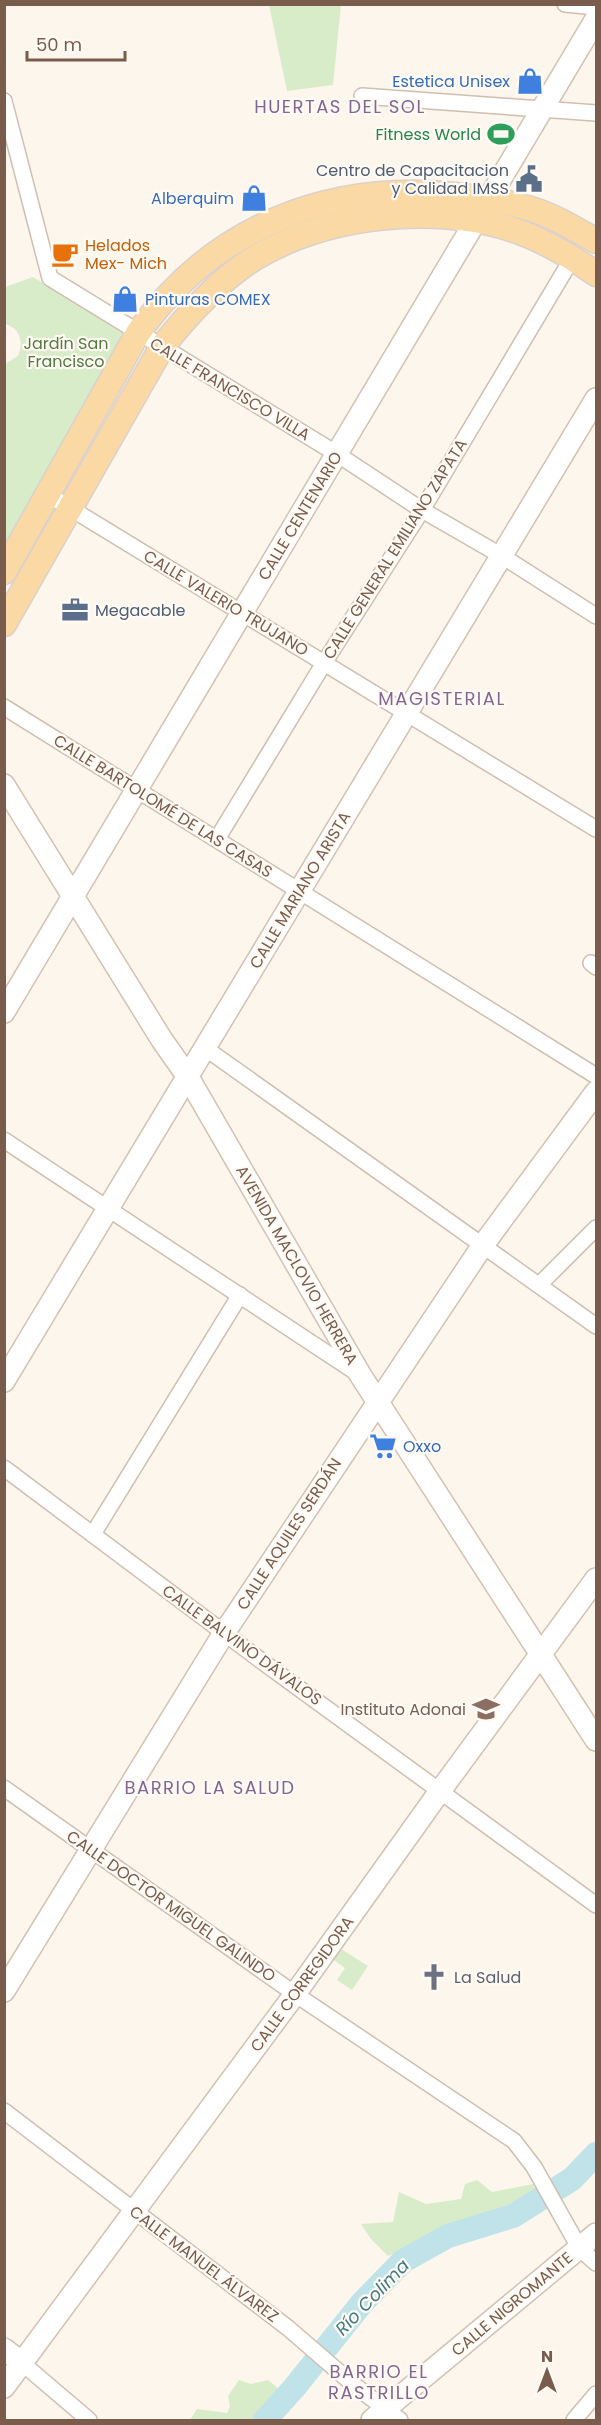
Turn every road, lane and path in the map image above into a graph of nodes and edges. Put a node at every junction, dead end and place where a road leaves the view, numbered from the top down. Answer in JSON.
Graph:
{"nodes":[{"id":1,"x":565,"y":4,"type":"edge"},
{"id":2,"x":597,"y":7,"type":"edge"},
{"id":3,"x":597,"y":20,"type":"edge"},
{"id":4,"x":362,"y":96,"type":"dead end"},
{"id":5,"x":4,"y":101,"type":"edge"},
{"id":6,"x":542,"y":110,"type":"junction"},
{"id":7,"x":597,"y":113,"type":"edge"},
{"id":8,"x":489,"y":199,"type":"junction"},
{"id":9,"x":476,"y":222,"type":"junction"},
{"id":10,"x":597,"y":241,"type":"edge"},
{"id":11,"x":573,"y":258,"type":"junction"},
{"id":12,"x":597,"y":274,"type":"edge"},
{"id":13,"x":138,"y":333,"type":"junction"},
{"id":14,"x":162,"y":347,"type":"junction"},
{"id":15,"x":597,"y":399,"type":"edge"},
{"id":16,"x":337,"y":454,"type":"junction"},
{"id":17,"x":47,"y":494,"type":"junction"},
{"id":18,"x":70,"y":508,"type":"junction"},
{"id":19,"x":422,"y":510,"type":"junction"},
{"id":20,"x":502,"y":556,"type":"junction"},
{"id":21,"x":4,"y":572,"type":"edge"},
{"id":22,"x":242,"y":613,"type":"junction"},
{"id":23,"x":597,"y":616,"type":"edge"},
{"id":24,"x":4,"y":624,"type":"edge"},
{"id":25,"x":324,"y":663,"type":"junction"},
{"id":26,"x":4,"y":707,"type":"edge"},
{"id":27,"x":407,"y":713,"type":"junction"},
{"id":28,"x":4,"y":785,"type":"edge"},
{"id":29,"x":137,"y":790,"type":"junction"},
{"id":30,"x":597,"y":829,"type":"edge"},
{"id":31,"x":217,"y":839,"type":"junction"},
{"id":32,"x":300,"y":891,"type":"junction"},
{"id":33,"x":74,"y":895,"type":"junction"},
{"id":34,"x":4,"y":1012,"type":"edge"},
{"id":35,"x":205,"y":1048,"type":"junction"},
{"id":36,"x":597,"y":1076,"type":"edge"},
{"id":37,"x":188,"y":1077,"type":"junction"},
{"id":38,"x":597,"y":1092,"type":"edge"},
{"id":39,"x":4,"y":1140,"type":"edge"},
{"id":40,"x":108,"y":1209,"type":"junction"},
{"id":41,"x":597,"y":1228,"type":"edge"},
{"id":42,"x":483,"y":1245,"type":"junction"},
{"id":43,"x":539,"y":1285,"type":"junction"},
{"id":44,"x":240,"y":1295,"type":"junction"},
{"id":45,"x":597,"y":1326,"type":"edge"},
{"id":46,"x":361,"y":1376,"type":"junction"},
{"id":47,"x":4,"y":1381,"type":"edge"},
{"id":48,"x":378,"y":1400,"type":"junction"},
{"id":49,"x":4,"y":1468,"type":"edge"},
{"id":50,"x":93,"y":1534,"type":"junction"},
{"id":51,"x":597,"y":1579,"type":"edge"},
{"id":52,"x":224,"y":1633,"type":"junction"},
{"id":53,"x":541,"y":1654,"type":"junction"},
{"id":54,"x":597,"y":1740,"type":"edge"},
{"id":55,"x":4,"y":1788,"type":"edge"},
{"id":56,"x":440,"y":1791,"type":"junction"},
{"id":57,"x":90,"y":1849,"type":"junction"},
{"id":58,"x":597,"y":1905,"type":"edge"},
{"id":59,"x":4,"y":1991,"type":"edge"},
{"id":60,"x":295,"y":1994,"type":"junction"},
{"id":61,"x":4,"y":2111,"type":"edge"},
{"id":62,"x":134,"y":2211,"type":"junction"},
{"id":63,"x":597,"y":2234,"type":"edge"},
{"id":64,"x":580,"y":2249,"type":"junction"},
{"id":65,"x":597,"y":2263,"type":"edge"},
{"id":66,"x":4,"y":2349,"type":"edge"},
{"id":67,"x":22,"y":2363,"type":"junction"},
{"id":68,"x":4,"y":2387,"type":"edge"},
{"id":69,"x":597,"y":2394,"type":"edge"},
{"id":70,"x":386,"y":2417,"type":"edge"},
{"id":71,"x":89,"y":2421,"type":"edge"},
{"id":72,"x":574,"y":2421,"type":"edge"}],
"edges":[{"from":1,"to":2,"type":"street"},
{"from":3,"to":6,"type":"street","name":"CALLE CENTENARIO"},
{"from":4,"to":6,"type":"street"},
{"from":5,"to":13,"type":"street","name":"CALLE FRANCISCO VILLA"},
{"from":6,"to":7,"type":"street"},
{"from":6,"to":8,"type":"street","name":"CALLE CENTENARIO"},
{"from":8,"to":9,"type":"street","name":"CALLE CENTENARIO"},
{"from":8,"to":10,"type":"main road"},
{"from":8,"to":13,"type":"main road"},
{"from":9,"to":11,"type":"main road"},
{"from":9,"to":14,"type":"main road"},
{"from":9,"to":16,"type":"street","name":"CALLE CENTENARIO"},
{"from":11,"to":12,"type":"main road"},
{"from":11,"to":19,"type":"street","name":"CALLE GENERAL EMILIANO ZAPATA"},
{"from":13,"to":14,"type":"street","name":"CALLE FRANCISCO VILLA"},
{"from":13,"to":17,"type":"main road"},
{"from":14,"to":16,"type":"street","name":"CALLE FRANCISCO VILLA"},
{"from":14,"to":18,"type":"main road"},
{"from":15,"to":20,"type":"street","name":"CALLE MARIANO ARISTA"},
{"from":16,"to":19,"type":"street","name":"CALLE FRANCISCO VILLA"},
{"from":16,"to":22,"type":"street","name":"CALLE CENTENARIO"},
{"from":17,"to":18,"type":"street","name":"CALLE VALERIO TRUJANO"},
{"from":17,"to":21,"type":"main road"},
{"from":18,"to":22,"type":"street","name":"CALLE VALERIO TRUJANO"},
{"from":18,"to":24,"type":"main road"},
{"from":19,"to":20,"type":"street","name":"CALLE FRANCISCO VILLA"},
{"from":19,"to":25,"type":"street","name":"CALLE GENERAL EMILIANO ZAPATA"},
{"from":20,"to":23,"type":"street","name":"CALLE FRANCISCO VILLA"},
{"from":20,"to":27,"type":"street","name":"CALLE MARIANO ARISTA"},
{"from":22,"to":25,"type":"street","name":"CALLE VALERIO TRUJANO"},
{"from":22,"to":29,"type":"street","name":"CALLE CENTENARIO"},
{"from":25,"to":27,"type":"street","name":"CALLE VALERIO TRUJANO"},
{"from":25,"to":31,"type":"street","name":"CALLE GENERAL EMILIANO ZAPATA"},
{"from":26,"to":29,"type":"street","name":"CALLE BARTOLOMÉ DE LAS CASAS"},
{"from":27,"to":30,"type":"street","name":"CALLE VALERIO TRUJANO"},
{"from":27,"to":32,"type":"street","name":"CALLE MARIANO ARISTA"},
{"from":28,"to":33,"type":"street","name":"AVENIDA MACLOVIO HERRERA"},
{"from":29,"to":31,"type":"street","name":"CALLE BARTOLOMÉ DE LAS CASAS"},
{"from":29,"to":33,"type":"street","name":"CALLE CENTENARIO"},
{"from":31,"to":32,"type":"street","name":"CALLE BARTOLOMÉ DE LAS CASAS"},
{"from":32,"to":35,"type":"street","name":"CALLE MARIANO ARISTA"},
{"from":32,"to":36,"type":"street","name":"CALLE BARTOLOMÉ DE LAS CASAS"},
{"from":33,"to":34,"type":"street","name":"CALLE CENTENARIO"},
{"from":33,"to":37,"type":"street","name":"AVENIDA MACLOVIO HERRERA"},
{"from":35,"to":37,"type":"street","name":"CALLE MARIANO ARISTA"},
{"from":35,"to":42,"type":"street"},
{"from":37,"to":40,"type":"street","name":"CALLE MARIANO ARISTA"},
{"from":37,"to":46,"type":"street","name":"AVENIDA MACLOVIO HERRERA"},
{"from":38,"to":42,"type":"street","name":"CALLE AQUILES SERDÁN"},
{"from":39,"to":40,"type":"street"},
{"from":40,"to":44,"type":"street"},
{"from":40,"to":47,"type":"street","name":"CALLE MARIANO ARISTA"},
{"from":41,"to":43,"type":"street"},
{"from":42,"to":43,"type":"street"},
{"from":42,"to":48,"type":"street","name":"CALLE AQUILES SERDÁN"},
{"from":43,"to":45,"type":"street"},
{"from":44,"to":46,"type":"street"},
{"from":44,"to":50,"type":"street"},
{"from":46,"to":48,"type":"street","name":"AVENIDA MACLOVIO HERRERA"},
{"from":48,"to":52,"type":"street","name":"CALLE AQUILES SERDÁN"},
{"from":48,"to":53,"type":"street","name":"AVENIDA MACLOVIO HERRERA"},
{"from":49,"to":50,"type":"street","name":"CALLE BALVINO DÁVALOS"},
{"from":50,"to":52,"type":"street","name":"CALLE BALVINO DÁVALOS"},
{"from":51,"to":53,"type":"street","name":"CALLE CORREGIDORA"},
{"from":52,"to":56,"type":"street","name":"CALLE BALVINO DÁVALOS"},
{"from":52,"to":57,"type":"street","name":"CALLE AQUILES SERDÁN"},
{"from":53,"to":54,"type":"street","name":"AVENIDA MACLOVIO HERRERA"},
{"from":53,"to":56,"type":"street","name":"CALLE CORREGIDORA"},
{"from":55,"to":57,"type":"street","name":"CALLE DOCTOR MIGUEL GALINDO"},
{"from":56,"to":58,"type":"street","name":"CALLE BALVINO DÁVALOS"},
{"from":56,"to":60,"type":"street","name":"CALLE CORREGIDORA"},
{"from":57,"to":59,"type":"street","name":"CALLE AQUILES SERDÁN"},
{"from":57,"to":60,"type":"street","name":"CALLE DOCTOR MIGUEL GALINDO"},
{"from":60,"to":62,"type":"street","name":"CALLE CORREGIDORA"},
{"from":60,"to":64,"type":"street","name":"CALLE DOCTOR MIGUEL GALINDO"},
{"from":61,"to":62,"type":"street","name":"CALLE MANUEL ÁLVAREZ"},
{"from":62,"to":67,"type":"street","name":"CALLE CORREGIDORA"},
{"from":62,"to":70,"type":"street","name":"CALLE MANUEL ÁLVAREZ"},
{"from":63,"to":64,"type":"street","name":"CALLE NIGROMANTE"},
{"from":64,"to":65,"type":"street","name":"CALLE DOCTOR MIGUEL GALINDO"},
{"from":64,"to":70,"type":"street","name":"CALLE NIGROMANTE"},
{"from":66,"to":67,"type":"street"},
{"from":67,"to":68,"type":"street","name":"CALLE CORREGIDORA"},
{"from":67,"to":71,"type":"street"},
{"from":69,"to":72,"type":"street"}]}
